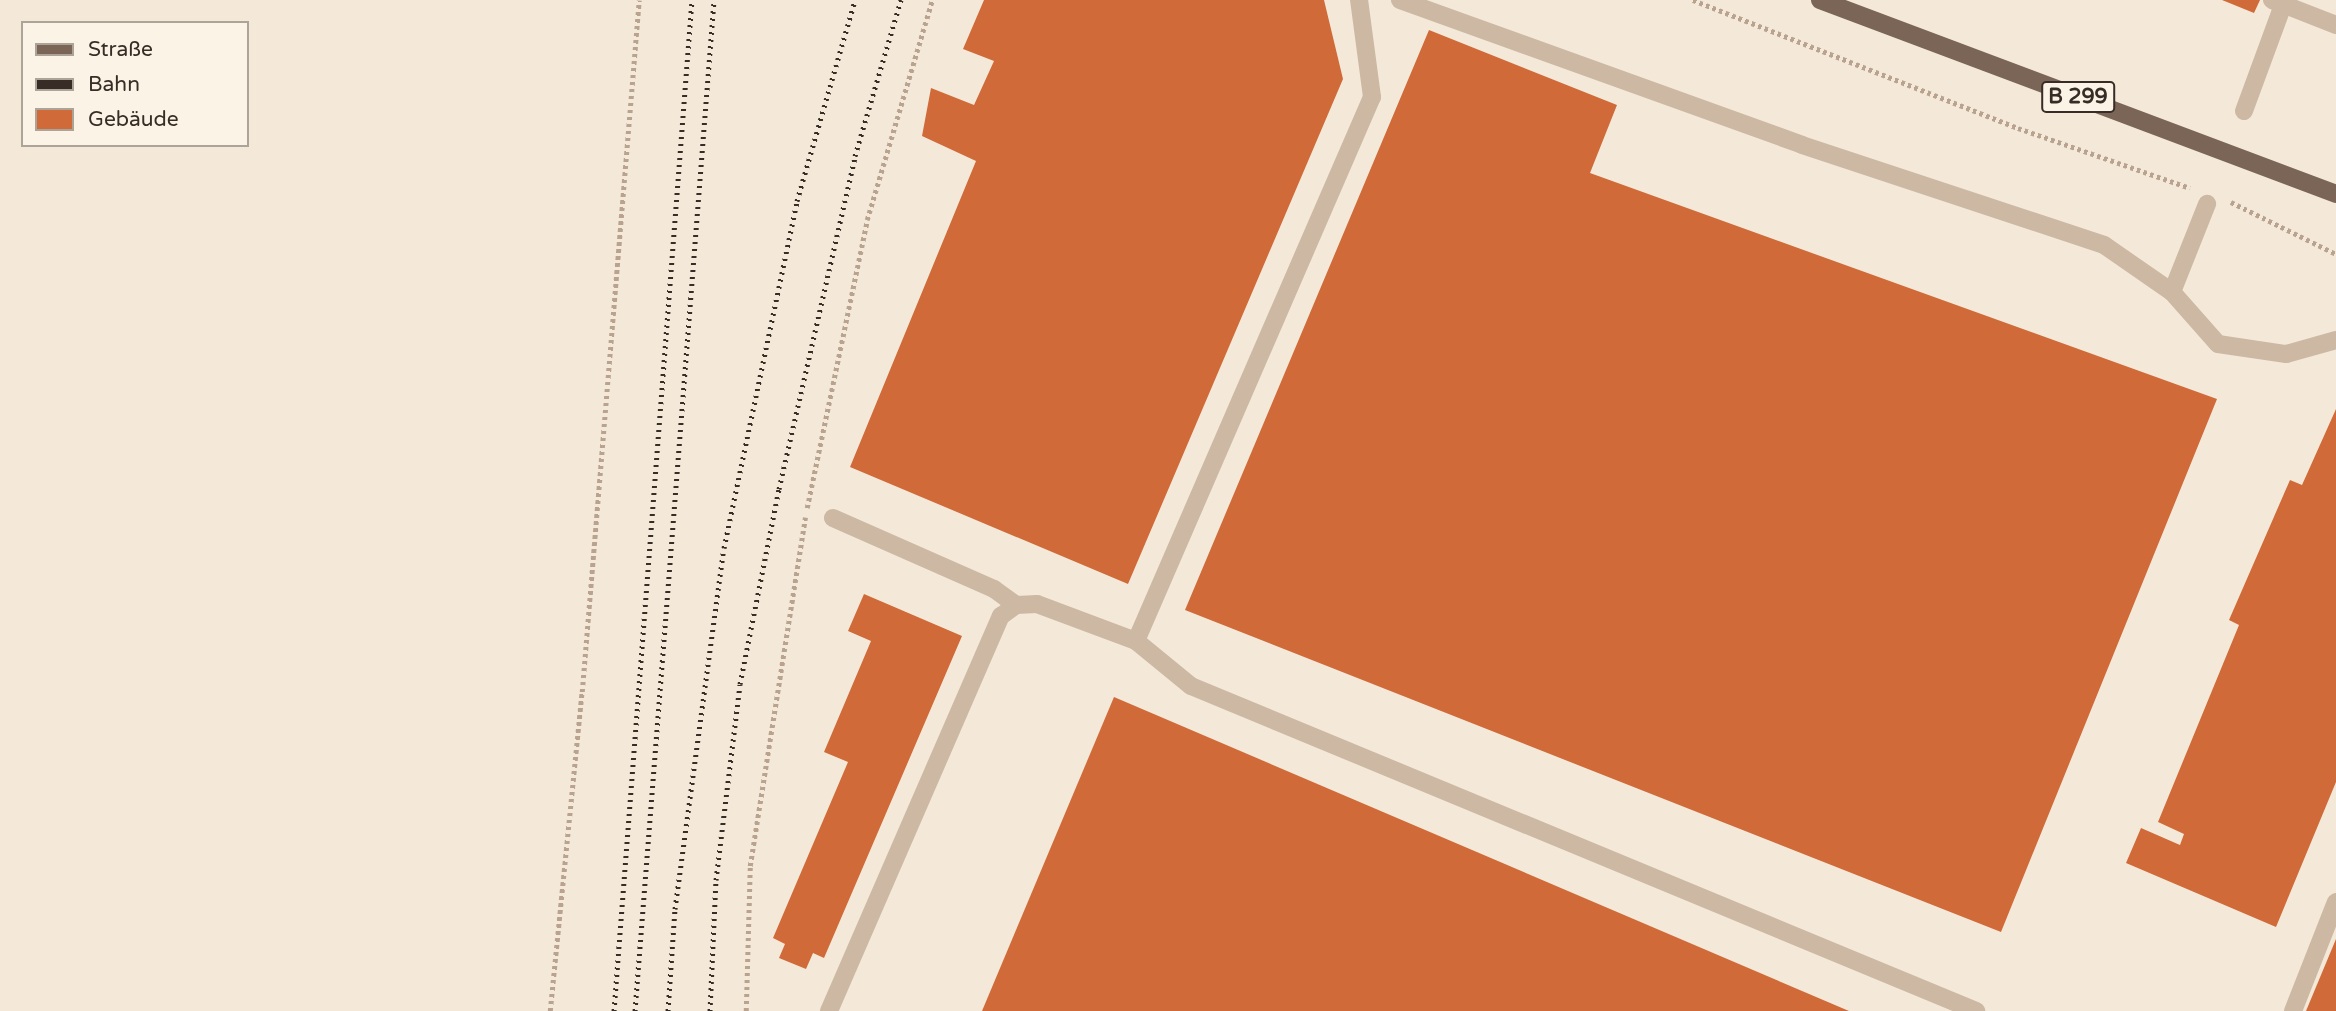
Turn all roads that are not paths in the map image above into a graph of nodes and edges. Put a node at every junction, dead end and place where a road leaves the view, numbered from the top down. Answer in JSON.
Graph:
{"nodes":[{"id":1,"x":1359,"y":0,"type":"edge"},
{"id":2,"x":1399,"y":0,"type":"edge"},
{"id":3,"x":1820,"y":0,"type":"edge"},
{"id":4,"x":2277,"y":2,"type":"edge"},
{"id":5,"x":2336,"y":25,"type":"edge"},
{"id":6,"x":2244,"y":111,"type":"dead end"},
{"id":7,"x":2336,"y":194,"type":"edge"},
{"id":8,"x":2208,"y":197,"type":"road end"},
{"id":9,"x":2172,"y":292,"type":"junction"},
{"id":10,"x":2336,"y":340,"type":"edge"},
{"id":11,"x":833,"y":518,"type":"dead end"},
{"id":12,"x":1016,"y":605,"type":"junction"},
{"id":13,"x":1136,"y":641,"type":"junction"},
{"id":14,"x":2336,"y":902,"type":"edge"},
{"id":15,"x":829,"y":1011,"type":"edge"},
{"id":16,"x":1976,"y":1011,"type":"edge"},
{"id":17,"x":2293,"y":1011,"type":"edge"}],
"edges":[{"from":1,"to":13,"type":"lane"},
{"from":2,"to":9,"type":"lane"},
{"from":3,"to":7,"type":"main road","number":"B 299"},
{"from":4,"to":5,"type":"lane"},
{"from":4,"to":6,"type":"lane"},
{"from":8,"to":9,"type":"lane"},
{"from":9,"to":10,"type":"lane"},
{"from":11,"to":12,"type":"lane"},
{"from":12,"to":13,"type":"lane"},
{"from":12,"to":15,"type":"lane"},
{"from":13,"to":16,"type":"lane"},
{"from":14,"to":17,"type":"lane"}]}
